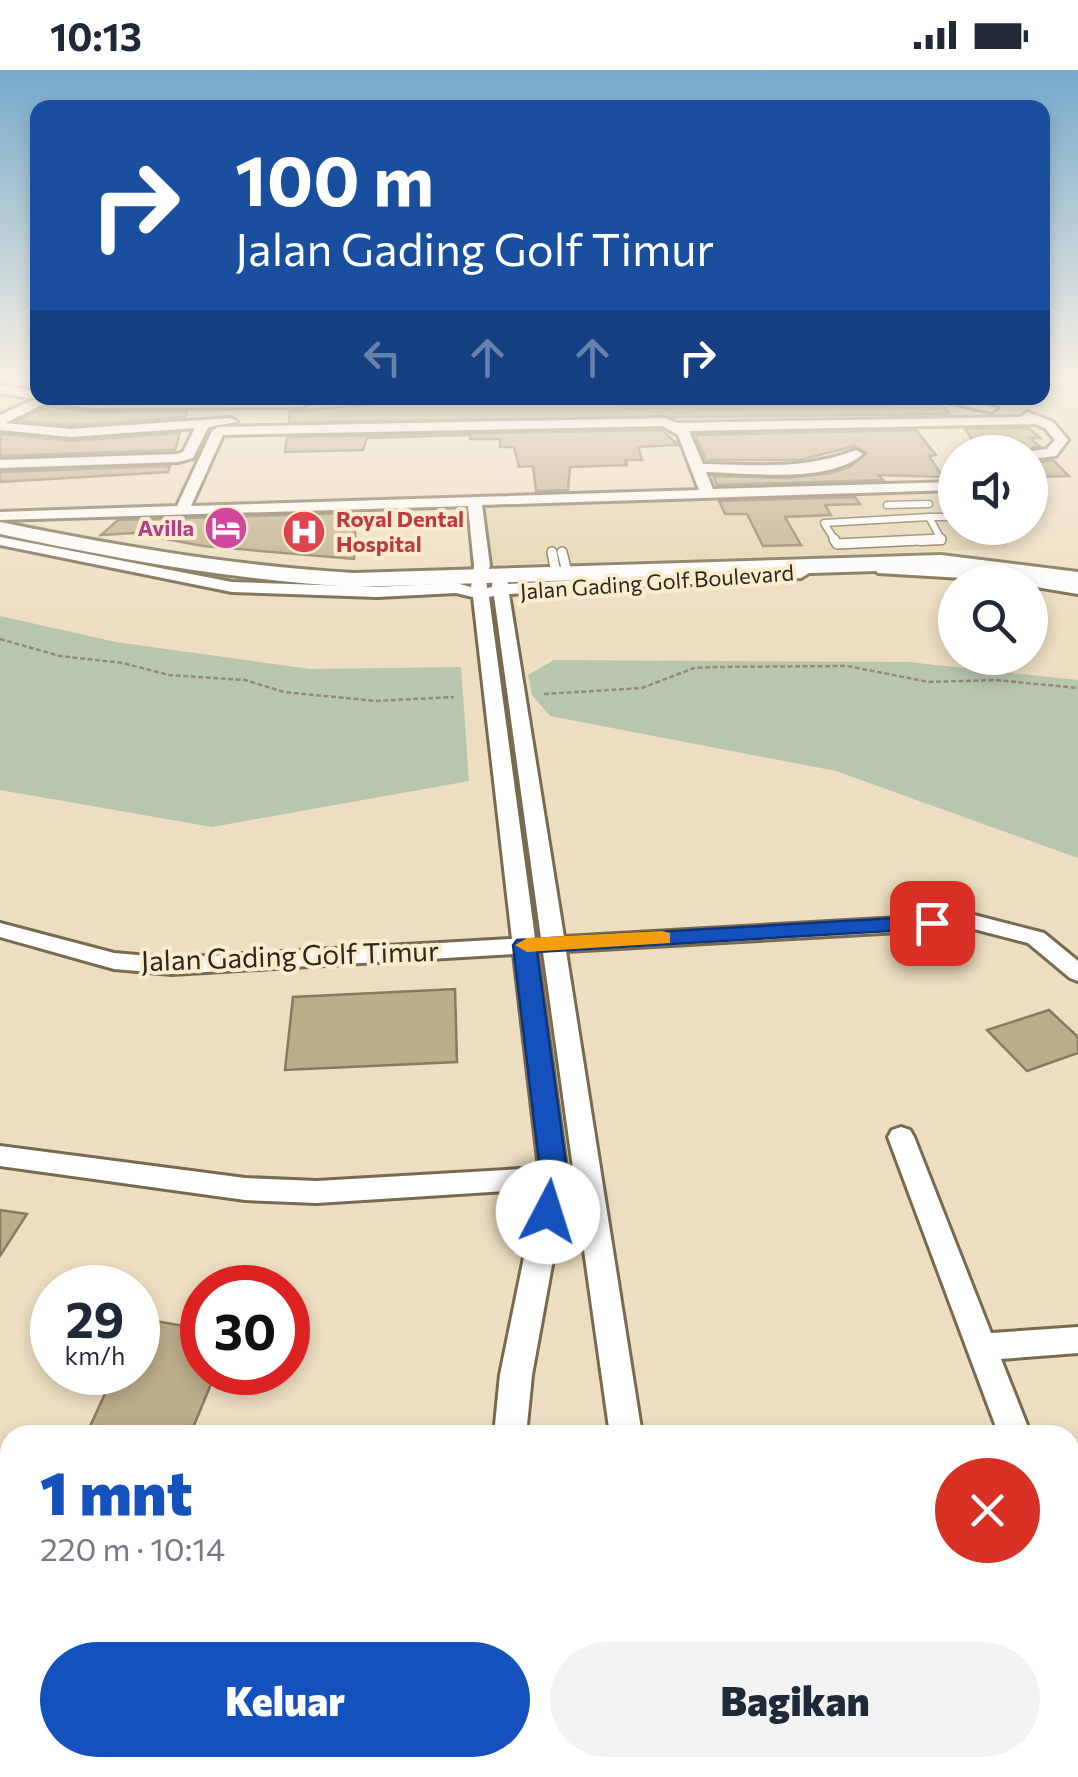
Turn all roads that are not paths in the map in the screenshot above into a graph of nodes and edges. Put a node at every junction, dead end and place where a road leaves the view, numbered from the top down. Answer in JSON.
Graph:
{"nodes":[{"id":1,"x":182,"y":457,"type":"edge"},
{"id":2,"x":206,"y":457,"type":"edge"},
{"id":3,"x":692,"y":457,"type":"edge"},
{"id":4,"x":853,"y":457,"type":"edge"},
{"id":5,"x":0,"y":464,"type":"edge"},
{"id":6,"x":698,"y":468,"type":"junction"},
{"id":7,"x":938,"y":486,"type":"edge"},
{"id":8,"x":707,"y":492,"type":"junction"},
{"id":9,"x":880,"y":496,"type":"dead end"},
{"id":10,"x":474,"y":499,"type":"junction"},
{"id":11,"x":929,"y":504,"type":"dead end"},
{"id":12,"x":887,"y":505,"type":"junction"},
{"id":13,"x":181,"y":512,"type":"junction"},
{"id":14,"x":0,"y":516,"type":"edge"},
{"id":15,"x":929,"y":517,"type":"junction"},
{"id":16,"x":938,"y":517,"type":"edge"},
{"id":17,"x":896,"y":518,"type":"junction"},
{"id":18,"x":838,"y":520,"type":"junction"},
{"id":19,"x":0,"y":528,"type":"edge"},
{"id":20,"x":938,"y":530,"type":"edge"},
{"id":21,"x":0,"y":541,"type":"edge"},
{"id":22,"x":938,"y":542,"type":"edge"},
{"id":23,"x":853,"y":544,"type":"junction"},
{"id":24,"x":940,"y":545,"type":"edge"},
{"id":25,"x":952,"y":563,"type":"junction"},
{"id":26,"x":488,"y":580,"type":"junction"},
{"id":27,"x":1078,"y":580,"type":"edge"},
{"id":28,"x":1078,"y":589,"type":"edge"},
{"id":29,"x":0,"y":930,"type":"edge"},
{"id":30,"x":553,"y":944,"type":"junction"},
{"id":31,"x":525,"y":945,"type":"junction"},
{"id":32,"x":1078,"y":973,"type":"edge"},
{"id":33,"x":901,"y":1137,"type":"dead end"},
{"id":34,"x":0,"y":1156,"type":"edge"},
{"id":35,"x":586,"y":1174,"type":"junction"},
{"id":36,"x":554,"y":1179,"type":"junction"},
{"id":37,"x":1078,"y":1340,"type":"edge"},
{"id":38,"x":980,"y":1347,"type":"junction"},
{"id":39,"x":511,"y":1425,"type":"edge"},
{"id":40,"x":624,"y":1425,"type":"edge"},
{"id":41,"x":1011,"y":1425,"type":"edge"}],
"edges":[{"from":1,"to":5,"type":"street"},
{"from":2,"to":13,"type":"street"},
{"from":3,"to":6,"type":"street"},
{"from":4,"to":6,"type":"street"},
{"from":6,"to":8,"type":"street"},
{"from":7,"to":8,"type":"street"},
{"from":8,"to":10,"type":"street"},
{"from":9,"to":12,"type":"lane"},
{"from":10,"to":13,"type":"street"},
{"from":10,"to":26,"type":"street"},
{"from":11,"to":12,"type":"lane"},
{"from":12,"to":17,"type":"lane"},
{"from":13,"to":14,"type":"street"},
{"from":15,"to":16,"type":"lane"},
{"from":15,"to":17,"type":"lane"},
{"from":15,"to":20,"type":"lane"},
{"from":17,"to":18,"type":"lane"},
{"from":18,"to":23,"type":"lane"},
{"from":18,"to":23,"type":"lane"},
{"from":19,"to":26,"type":"main road","name":"Jalan Gading Golf Boulevard"},
{"from":21,"to":26,"type":"street","name":"Jalan Gading Golf Boulevard"},
{"from":22,"to":23,"type":"lane"},
{"from":24,"to":25,"type":"lane"},
{"from":25,"to":26,"type":"main road","name":"Jalan Gading Golf Boulevard"},
{"from":25,"to":27,"type":"main road","name":"Jalan Gading Golf Boulevard"},
{"from":26,"to":28,"type":"street","name":"Jalan Gading Golf Boulevard"},
{"from":26,"to":30,"type":"street"},
{"from":26,"to":31,"type":"street"},
{"from":29,"to":31,"type":"street","name":"Jalan Gading Golf Timur"},
{"from":30,"to":31,"type":"street","name":"Jalan Gading Golf Timur"},
{"from":30,"to":32,"type":"street"},
{"from":30,"to":35,"type":"street"},
{"from":31,"to":36,"type":"street"},
{"from":33,"to":38,"type":"street"},
{"from":34,"to":36,"type":"street"},
{"from":35,"to":36,"type":"street"},
{"from":35,"to":40,"type":"street"},
{"from":36,"to":39,"type":"street"},
{"from":37,"to":38,"type":"street"},
{"from":38,"to":41,"type":"street"}]}
